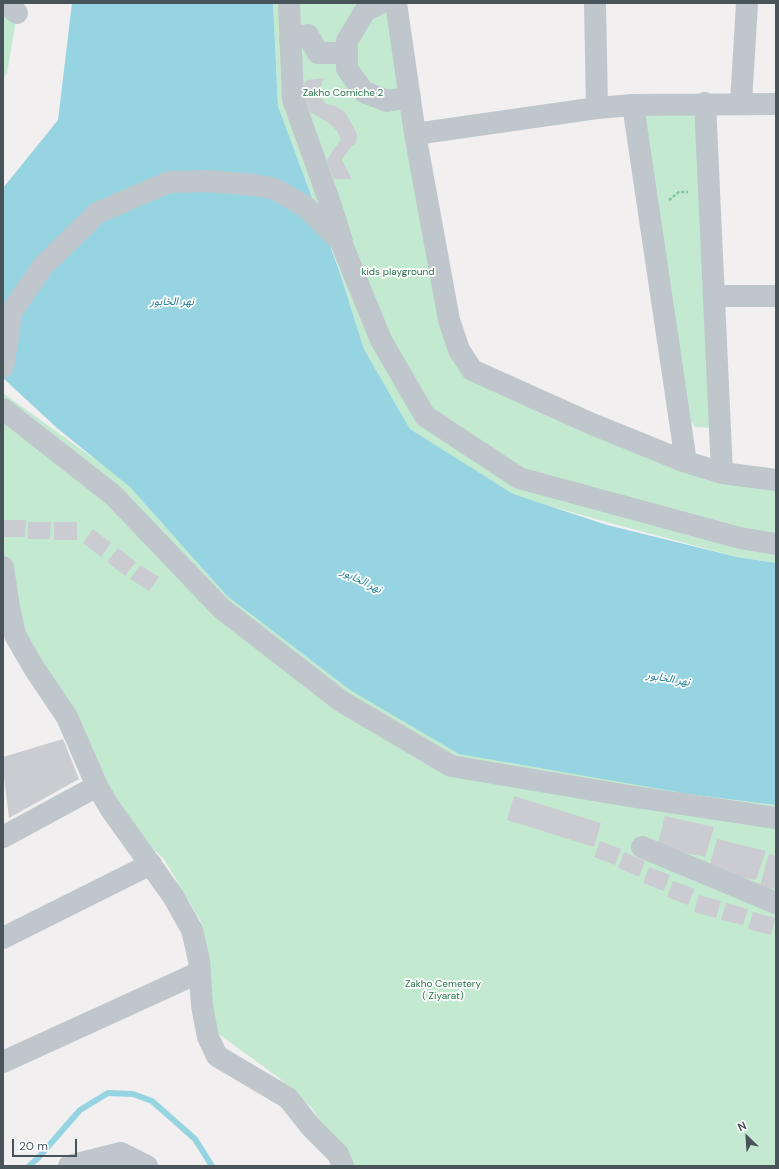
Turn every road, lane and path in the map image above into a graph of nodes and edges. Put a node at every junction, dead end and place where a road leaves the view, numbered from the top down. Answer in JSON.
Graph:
{"nodes":[{"id":1,"x":289,"y":3,"type":"edge"},
{"id":2,"x":380,"y":3,"type":"edge"},
{"id":3,"x":396,"y":3,"type":"edge"},
{"id":4,"x":595,"y":3,"type":"edge"},
{"id":5,"x":747,"y":3,"type":"edge"},
{"id":6,"x":290,"y":40,"type":"junction"},
{"id":7,"x":318,"y":53,"type":"junction"},
{"id":8,"x":347,"y":53,"type":"junction"},
{"id":9,"x":292,"y":72,"type":"junction"},
{"id":10,"x":410,"y":97,"type":"junction"},
{"id":11,"x":705,"y":103,"type":"junction"},
{"id":12,"x":741,"y":103,"type":"junction"},
{"id":13,"x":776,"y":104,"type":"edge"},
{"id":14,"x":633,"y":105,"type":"junction"},
{"id":15,"x":597,"y":108,"type":"junction"},
{"id":16,"x":415,"y":134,"type":"junction"},
{"id":17,"x":710,"y":201,"type":"junction"},
{"id":18,"x":651,"y":226,"type":"junction"},
{"id":19,"x":351,"y":269,"type":"junction"},
{"id":20,"x":714,"y":296,"type":"junction"},
{"id":21,"x":776,"y":296,"type":"edge"},
{"id":22,"x":3,"y":367,"type":"edge"},
{"id":23,"x":3,"y":409,"type":"edge"},
{"id":24,"x":686,"y":462,"type":"junction"},
{"id":25,"x":722,"y":474,"type":"junction"},
{"id":26,"x":776,"y":480,"type":"edge"},
{"id":27,"x":776,"y":544,"type":"edge"},
{"id":28,"x":3,"y":567,"type":"edge"},
{"id":29,"x":97,"y":786,"type":"junction"},
{"id":30,"x":776,"y":818,"type":"edge"},
{"id":31,"x":3,"y":837,"type":"edge"},
{"id":32,"x":642,"y":846,"type":"dead end"},
{"id":33,"x":151,"y":864,"type":"junction"},
{"id":34,"x":776,"y":903,"type":"edge"},
{"id":35,"x":3,"y":938,"type":"edge"},
{"id":36,"x":200,"y":972,"type":"junction"},
{"id":37,"x":3,"y":1062,"type":"edge"},
{"id":38,"x":69,"y":1166,"type":"edge"},
{"id":39,"x":147,"y":1166,"type":"edge"},
{"id":40,"x":343,"y":1166,"type":"edge"}],
"edges":[{"from":1,"to":6,"type":"street"},
{"from":2,"to":8,"type":"street"},
{"from":3,"to":10,"type":"street"},
{"from":4,"to":15,"type":"street"},
{"from":5,"to":12,"type":"street"},
{"from":6,"to":7,"type":"street"},
{"from":6,"to":9,"type":"street"},
{"from":7,"to":8,"type":"street"},
{"from":7,"to":9,"type":"street"},
{"from":8,"to":10,"type":"street"},
{"from":9,"to":19,"type":"street"},
{"from":10,"to":16,"type":"street"},
{"from":11,"to":12,"type":"street"},
{"from":11,"to":14,"type":"street"},
{"from":11,"to":17,"type":"street"},
{"from":12,"to":13,"type":"street"},
{"from":14,"to":15,"type":"street"},
{"from":14,"to":18,"type":"street"},
{"from":15,"to":16,"type":"street"},
{"from":16,"to":24,"type":"street"},
{"from":17,"to":18,"type":"path"},
{"from":17,"to":20,"type":"street"},
{"from":18,"to":24,"type":"street"},
{"from":19,"to":22,"type":"street"},
{"from":19,"to":27,"type":"street"},
{"from":20,"to":21,"type":"street"},
{"from":20,"to":25,"type":"street"},
{"from":23,"to":30,"type":"street"},
{"from":24,"to":25,"type":"street"},
{"from":25,"to":26,"type":"street"},
{"from":28,"to":29,"type":"street"},
{"from":29,"to":31,"type":"street"},
{"from":29,"to":33,"type":"street"},
{"from":32,"to":34,"type":"street"},
{"from":33,"to":35,"type":"street"},
{"from":33,"to":36,"type":"street"},
{"from":36,"to":37,"type":"street"},
{"from":36,"to":40,"type":"street"},
{"from":38,"to":39,"type":"street"}]}
